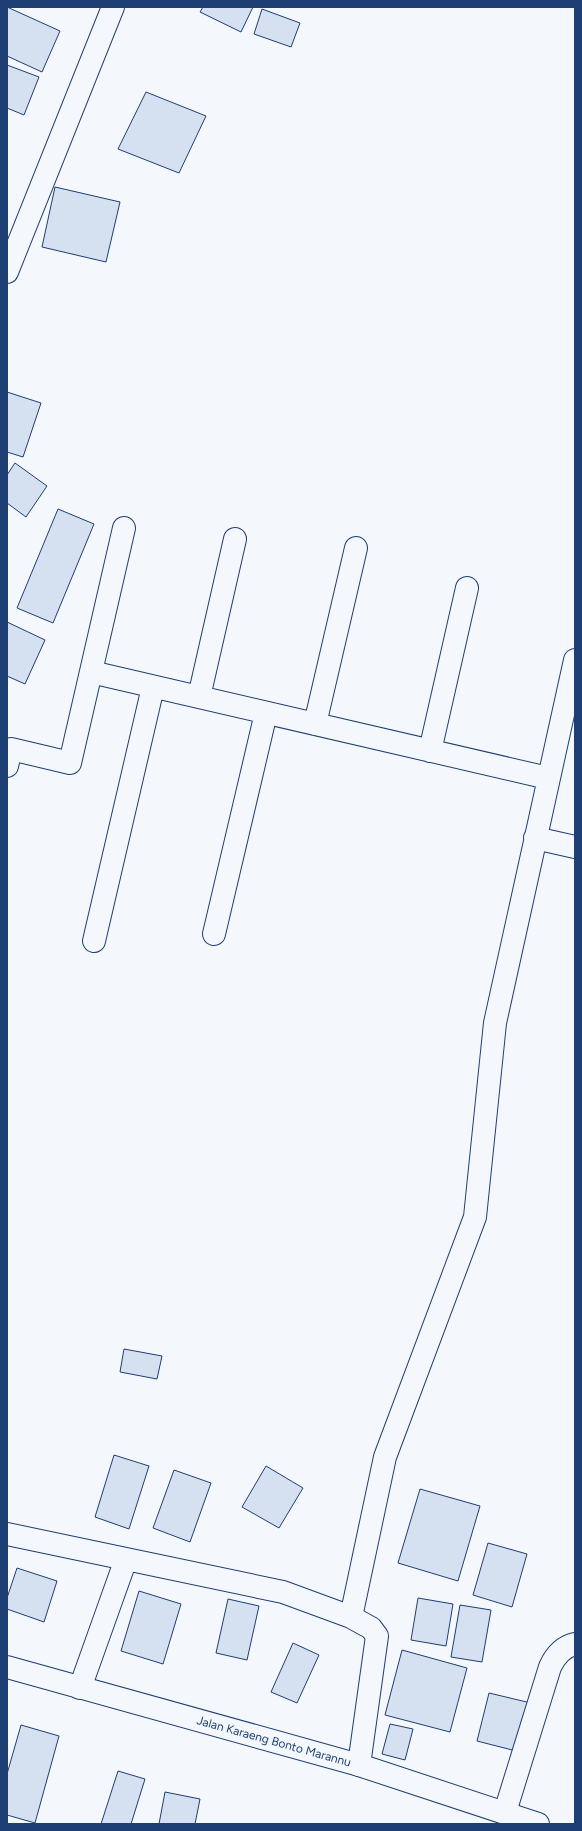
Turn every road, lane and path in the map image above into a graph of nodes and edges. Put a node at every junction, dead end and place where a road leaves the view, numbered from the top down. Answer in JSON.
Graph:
{"nodes":[{"id":1,"x":113,"y":7,"type":"edge"},
{"id":2,"x":7,"y":272,"type":"edge"},
{"id":3,"x":124,"y":528,"type":"dead end"},
{"id":4,"x":236,"y":539,"type":"dead end"},
{"id":5,"x":356,"y":548,"type":"dead end"},
{"id":6,"x":467,"y":588,"type":"dead end"},
{"id":7,"x":575,"y":660,"type":"edge"},
{"id":8,"x":91,"y":672,"type":"junction"},
{"id":9,"x":153,"y":686,"type":"junction"},
{"id":10,"x":199,"y":697,"type":"junction"},
{"id":11,"x":266,"y":713,"type":"junction"},
{"id":12,"x":315,"y":724,"type":"junction"},
{"id":13,"x":430,"y":751,"type":"junction"},
{"id":14,"x":7,"y":766,"type":"edge"},
{"id":15,"x":548,"y":778,"type":"junction"},
{"id":16,"x":535,"y":838,"type":"junction"},
{"id":17,"x":575,"y":847,"type":"edge"},
{"id":18,"x":214,"y":934,"type":"dead end"},
{"id":19,"x":94,"y":941,"type":"dead end"},
{"id":20,"x":7,"y":1534,"type":"edge"},
{"id":21,"x":126,"y":1559,"type":"junction"},
{"id":22,"x":351,"y":1617,"type":"junction"},
{"id":23,"x":575,"y":1644,"type":"edge"},
{"id":24,"x":7,"y":1667,"type":"edge"},
{"id":25,"x":80,"y":1688,"type":"junction"},
{"id":26,"x":359,"y":1766,"type":"junction"},
{"id":27,"x":505,"y":1812,"type":"junction"},
{"id":28,"x":538,"y":1824,"type":"edge"}],
"edges":[{"from":1,"to":2,"type":"street"},
{"from":3,"to":8,"type":"street"},
{"from":4,"to":10,"type":"street"},
{"from":5,"to":12,"type":"street"},
{"from":6,"to":13,"type":"street"},
{"from":7,"to":15,"type":"street"},
{"from":8,"to":9,"type":"street"},
{"from":8,"to":14,"type":"street"},
{"from":9,"to":10,"type":"street"},
{"from":9,"to":19,"type":"street"},
{"from":10,"to":11,"type":"street"},
{"from":11,"to":12,"type":"street"},
{"from":11,"to":18,"type":"street"},
{"from":12,"to":13,"type":"street"},
{"from":13,"to":15,"type":"street"},
{"from":15,"to":16,"type":"street"},
{"from":16,"to":17,"type":"street"},
{"from":16,"to":22,"type":"street"},
{"from":20,"to":21,"type":"street"},
{"from":21,"to":22,"type":"street"},
{"from":21,"to":25,"type":"street"},
{"from":22,"to":26,"type":"street"},
{"from":23,"to":27,"type":"street"},
{"from":24,"to":25,"type":"street","name":"Jalan Karaeng Bonto Marannu"},
{"from":25,"to":26,"type":"street","name":"Jalan Karaeng Bonto Marannu"},
{"from":26,"to":27,"type":"street","name":"Jalan Karaeng Bonto Marannu"},
{"from":27,"to":28,"type":"street","name":"Jalan Karaeng Bonto Marannu"}]}
